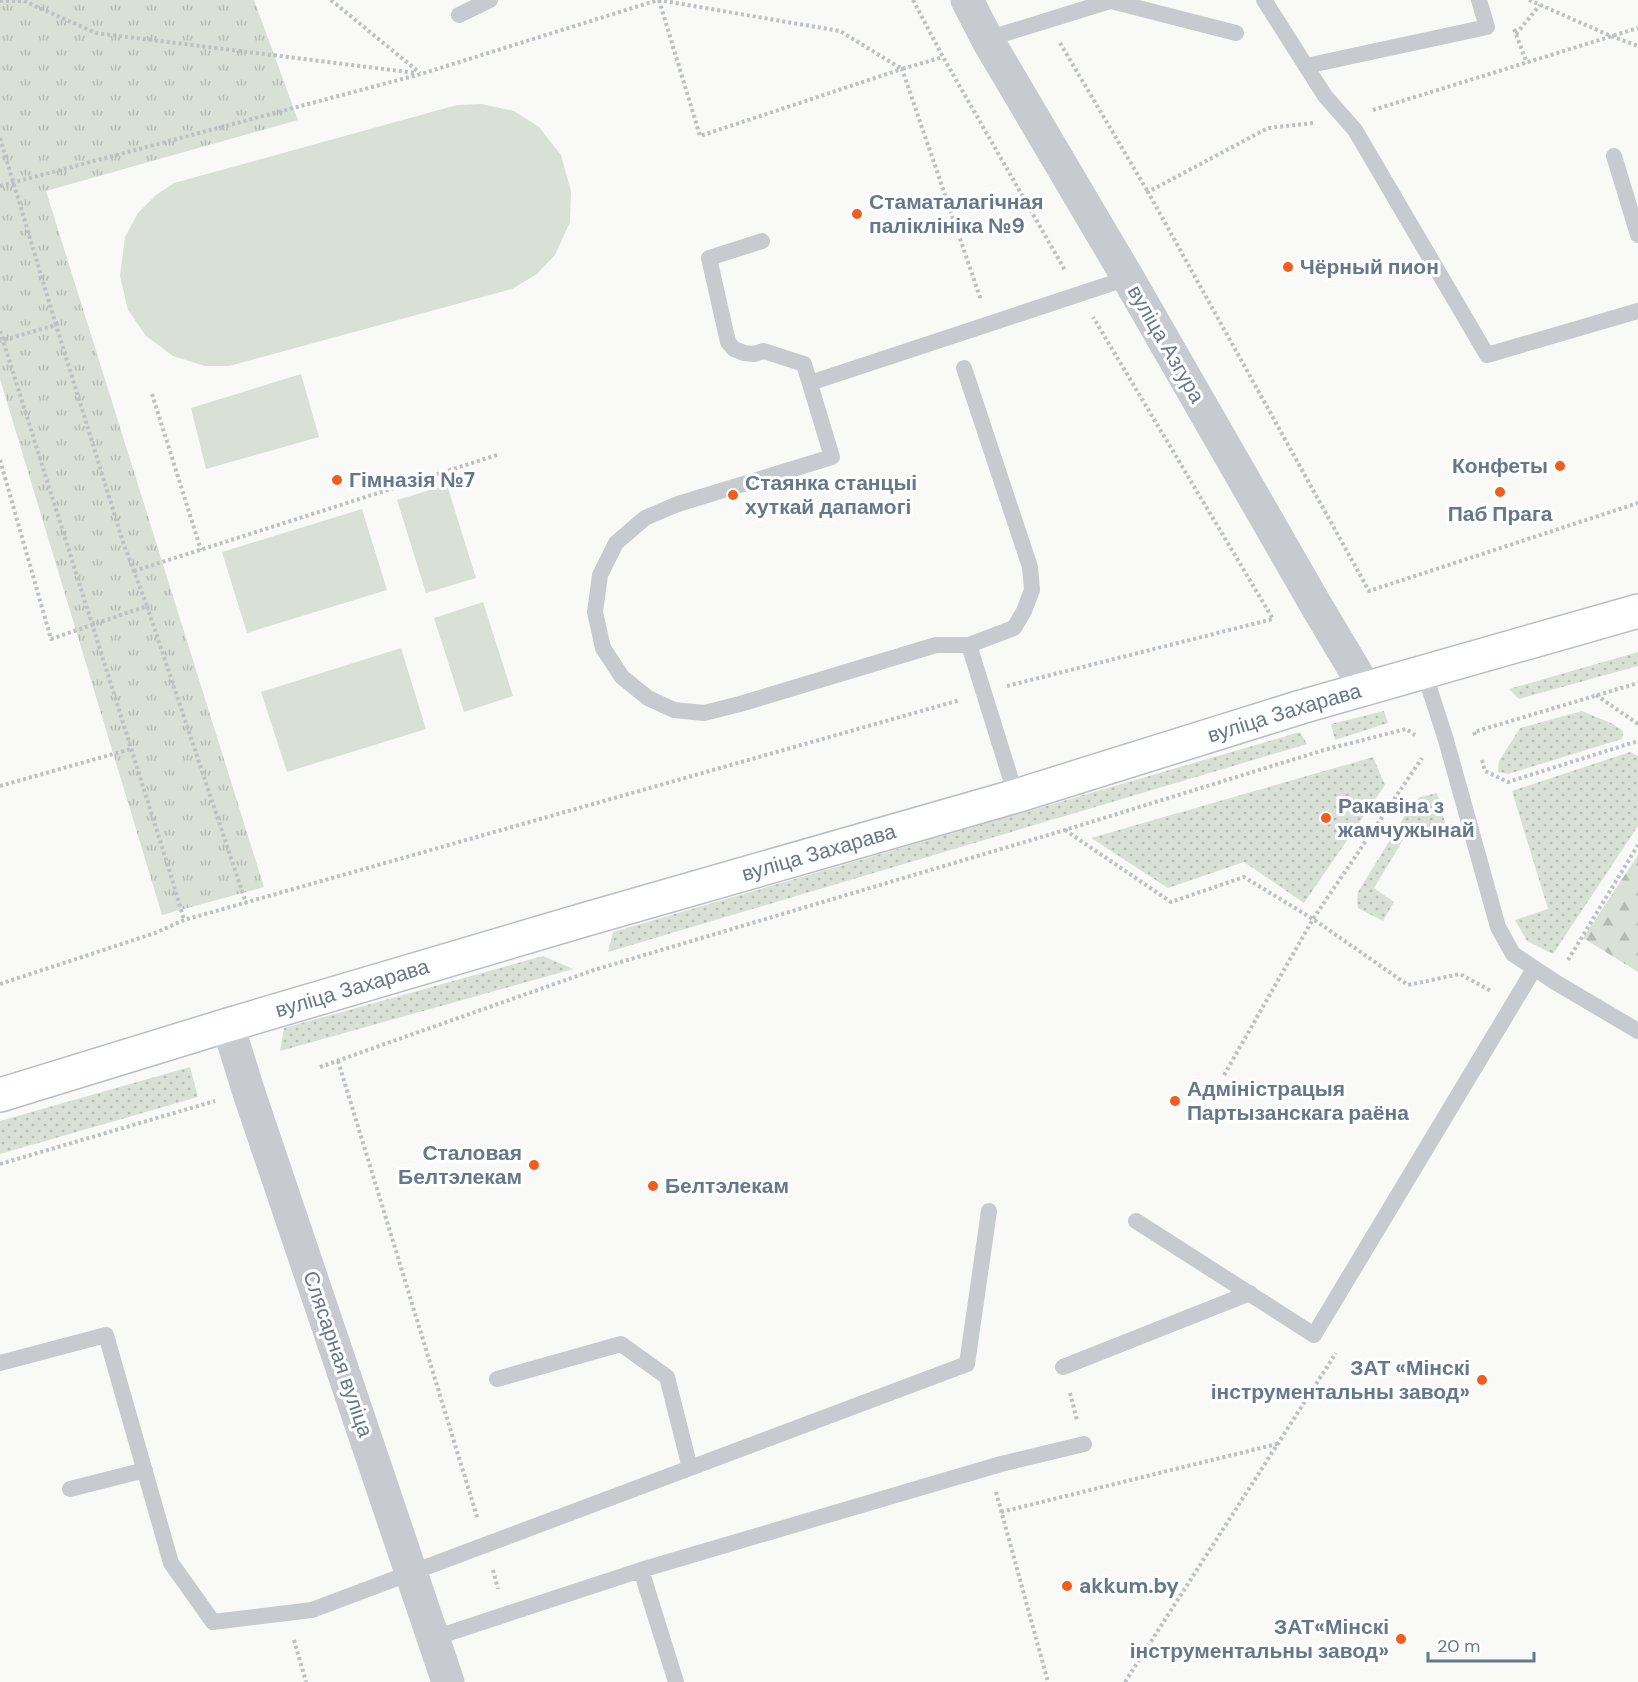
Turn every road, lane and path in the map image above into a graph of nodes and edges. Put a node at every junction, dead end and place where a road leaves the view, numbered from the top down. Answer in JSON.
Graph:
{"nodes":[{"id":1,"x":331,"y":0,"type":"edge"},
{"id":2,"x":490,"y":0,"type":"edge"},
{"id":3,"x":659,"y":0,"type":"edge"},
{"id":4,"x":967,"y":0,"type":"edge"},
{"id":5,"x":1112,"y":0,"type":"edge"},
{"id":6,"x":1264,"y":0,"type":"edge"},
{"id":7,"x":1479,"y":0,"type":"edge"},
{"id":8,"x":1529,"y":0,"type":"edge"},
{"id":9,"x":0,"y":1,"type":"edge"},
{"id":10,"x":24,"y":1,"type":"edge"},
{"id":11,"x":1540,"y":5,"type":"junction"},
{"id":12,"x":459,"y":15,"type":"dead end"},
{"id":13,"x":1046,"y":20,"type":"junction"},
{"id":14,"x":1638,"y":28,"type":"edge"},
{"id":15,"x":1236,"y":33,"type":"dead end"},
{"id":16,"x":1516,"y":35,"type":"dead end"},
{"id":17,"x":1611,"y":36,"type":"junction"},
{"id":18,"x":987,"y":39,"type":"junction"},
{"id":19,"x":1638,"y":46,"type":"edge"},
{"id":20,"x":943,"y":57,"type":"dead end"},
{"id":21,"x":1306,"y":66,"type":"junction"},
{"id":22,"x":902,"y":69,"type":"junction"},
{"id":23,"x":421,"y":74,"type":"junction"},
{"id":24,"x":1343,"y":117,"type":"junction"},
{"id":25,"x":0,"y":138,"type":"edge"},
{"id":26,"x":1614,"y":156,"type":"dead end"},
{"id":27,"x":14,"y":183,"type":"junction"},
{"id":28,"x":0,"y":186,"type":"edge"},
{"id":29,"x":1148,"y":192,"type":"junction"},
{"id":30,"x":1638,"y":235,"type":"edge"},
{"id":31,"x":762,"y":241,"type":"dead end"},
{"id":32,"x":1128,"y":278,"type":"junction"},
{"id":33,"x":1638,"y":311,"type":"edge"},
{"id":34,"x":989,"y":324,"type":"junction"},
{"id":35,"x":56,"y":325,"type":"junction"},
{"id":36,"x":0,"y":331,"type":"edge"},
{"id":37,"x":1,"y":340,"type":"edge"},
{"id":38,"x":964,"y":368,"type":"dead end"},
{"id":39,"x":810,"y":383,"type":"junction"},
{"id":40,"x":152,"y":394,"type":"dead end"},
{"id":41,"x":497,"y":455,"type":"dead end"},
{"id":42,"x":0,"y":460,"type":"edge"},
{"id":43,"x":1638,"y":503,"type":"edge"},
{"id":44,"x":201,"y":550,"type":"junction"},
{"id":45,"x":134,"y":571,"type":"junction"},
{"id":46,"x":147,"y":606,"type":"junction"},
{"id":47,"x":1638,"y":611,"type":"edge"},
{"id":48,"x":1273,"y":619,"type":"dead end"},
{"id":49,"x":93,"y":626,"type":"junction"},
{"id":50,"x":969,"y":645,"type":"junction"},
{"id":51,"x":1424,"y":672,"type":"junction"},
{"id":52,"x":1638,"y":683,"type":"edge"},
{"id":53,"x":1366,"y":689,"type":"junction"},
{"id":54,"x":984,"y":693,"type":"junction"},
{"id":55,"x":1596,"y":695,"type":"junction"},
{"id":56,"x":1638,"y":723,"type":"edge"},
{"id":57,"x":1423,"y":739,"type":"dead end"},
{"id":58,"x":1638,"y":741,"type":"edge"},
{"id":59,"x":1477,"y":742,"type":"dead end"},
{"id":60,"x":131,"y":749,"type":"junction"},
{"id":61,"x":1480,"y":752,"type":"dead end"},
{"id":62,"x":1424,"y":754,"type":"dead end"},
{"id":63,"x":0,"y":786,"type":"edge"},
{"id":64,"x":1016,"y":796,"type":"junction"},
{"id":65,"x":1065,"y":830,"type":"junction"},
{"id":66,"x":246,"y":903,"type":"junction"},
{"id":67,"x":1313,"y":919,"type":"junction"},
{"id":68,"x":184,"y":921,"type":"junction"},
{"id":69,"x":1534,"y":969,"type":"junction"},
{"id":70,"x":0,"y":984,"type":"edge"},
{"id":71,"x":1513,"y":1003,"type":"junction"},
{"id":72,"x":228,"y":1025,"type":"junction"},
{"id":73,"x":1638,"y":1031,"type":"edge"},
{"id":74,"x":338,"y":1061,"type":"junction"},
{"id":75,"x":320,"y":1067,"type":"dead end"},
{"id":76,"x":1224,"y":1075,"type":"dead end"},
{"id":77,"x":248,"y":1090,"type":"junction"},
{"id":78,"x":0,"y":1095,"type":"edge"},
{"id":79,"x":0,"y":1164,"type":"edge"},
{"id":80,"x":989,"y":1211,"type":"dead end"},
{"id":81,"x":1136,"y":1221,"type":"dead end"},
{"id":82,"x":1250,"y":1293,"type":"junction"},
{"id":83,"x":0,"y":1363,"type":"edge"},
{"id":84,"x":1063,"y":1367,"type":"joint"},
{"id":85,"x":497,"y":1379,"type":"dead end"},
{"id":86,"x":1084,"y":1444,"type":"joint"},
{"id":87,"x":1278,"y":1444,"type":"dead end"},
{"id":88,"x":690,"y":1468,"type":"junction"},
{"id":89,"x":989,"y":1468,"type":"junction"},
{"id":90,"x":145,"y":1470,"type":"junction"},
{"id":91,"x":70,"y":1489,"type":"dead end"},
{"id":92,"x":1002,"y":1512,"type":"junction"},
{"id":93,"x":485,"y":1546,"type":"junction"},
{"id":94,"x":641,"y":1569,"type":"junction"},
{"id":95,"x":412,"y":1573,"type":"junction"},
{"id":96,"x":286,"y":1613,"type":"junction"},
{"id":97,"x":506,"y":1614,"type":"junction"},
{"id":98,"x":434,"y":1638,"type":"junction"},
{"id":99,"x":446,"y":1681,"type":"edge"},
{"id":100,"x":306,"y":1682,"type":"edge"},
{"id":101,"x":676,"y":1682,"type":"edge"},
{"id":102,"x":1048,"y":1682,"type":"edge"}],
"edges":[{"from":1,"to":23,"type":"path"},
{"from":2,"to":12,"type":"lane"},
{"from":3,"to":22,"type":"path"},
{"from":3,"to":22,"type":"path"},
{"from":3,"to":23,"type":"path"},
{"from":4,"to":18,"type":"street","name":"вуліца Азгура"},
{"from":5,"to":13,"type":"lane"},
{"from":5,"to":15,"type":"lane"},
{"from":6,"to":21,"type":"lane"},
{"from":7,"to":21,"type":"lane"},
{"from":8,"to":11,"type":"path"},
{"from":9,"to":10,"type":"path"},
{"from":10,"to":23,"type":"path"},
{"from":11,"to":16,"type":"path"},
{"from":11,"to":17,"type":"path"},
{"from":13,"to":18,"type":"lane"},
{"from":13,"to":29,"type":"path"},
{"from":14,"to":17,"type":"path"},
{"from":17,"to":19,"type":"path"},
{"from":17,"to":24,"type":"path"},
{"from":18,"to":32,"type":"street","name":"вуліца Азгура"},
{"from":20,"to":22,"type":"path"},
{"from":21,"to":24,"type":"lane"},
{"from":22,"to":34,"type":"path"},
{"from":23,"to":27,"type":"path"},
{"from":24,"to":29,"type":"path"},
{"from":24,"to":33,"type":"lane"},
{"from":25,"to":27,"type":"path"},
{"from":26,"to":30,"type":"lane"},
{"from":27,"to":28,"type":"path"},
{"from":27,"to":35,"type":"path"},
{"from":29,"to":43,"type":"path"},
{"from":31,"to":39,"type":"lane"},
{"from":32,"to":34,"type":"lane"},
{"from":32,"to":53,"type":"street","name":"вуліца Азгура"},
{"from":34,"to":39,"type":"lane"},
{"from":35,"to":37,"type":"path"},
{"from":35,"to":45,"type":"path"},
{"from":36,"to":37,"type":"path"},
{"from":37,"to":49,"type":"path"},
{"from":38,"to":50,"type":"lane"},
{"from":39,"to":50,"type":"lane"},
{"from":40,"to":44,"type":"path"},
{"from":41,"to":44,"type":"path"},
{"from":42,"to":49,"type":"path"},
{"from":44,"to":45,"type":"path"},
{"from":45,"to":46,"type":"path"},
{"from":46,"to":49,"type":"path"},
{"from":46,"to":66,"type":"path"},
{"from":47,"to":51,"type":"main road","name":"вуліца Захарава"},
{"from":48,"to":54,"type":"path"},
{"from":49,"to":60,"type":"path"},
{"from":50,"to":54,"type":"lane"},
{"from":51,"to":53,"type":"main road","name":"вуліца Захарава"},
{"from":51,"to":69,"type":"lane"},
{"from":52,"to":55,"type":"path"},
{"from":53,"to":64,"type":"main road","name":"вуліца Захарава"},
{"from":54,"to":64,"type":"lane"},
{"from":54,"to":66,"type":"path"},
{"from":55,"to":56,"type":"path"},
{"from":55,"to":59,"type":"path"},
{"from":57,"to":65,"type":"path"},
{"from":58,"to":61,"type":"path"},
{"from":60,"to":63,"type":"path"},
{"from":60,"to":68,"type":"path"},
{"from":62,"to":67,"type":"path"},
{"from":64,"to":72,"type":"main road","name":"вуліца Захарава"},
{"from":65,"to":67,"type":"path"},
{"from":65,"to":74,"type":"path"},
{"from":66,"to":68,"type":"path"},
{"from":67,"to":71,"type":"path"},
{"from":67,"to":76,"type":"path"},
{"from":68,"to":70,"type":"path"},
{"from":69,"to":71,"type":"lane"},
{"from":69,"to":73,"type":"lane"},
{"from":71,"to":82,"type":"lane"},
{"from":72,"to":77,"type":"street","name":"Слясарная вуліца"},
{"from":72,"to":78,"type":"main road","name":"вуліца Захарава"},
{"from":74,"to":75,"type":"path"},
{"from":74,"to":93,"type":"path"},
{"from":77,"to":79,"type":"path"},
{"from":77,"to":95,"type":"street","name":"Слясарная вуліца"},
{"from":80,"to":88,"type":"lane"},
{"from":81,"to":82,"type":"lane"},
{"from":82,"to":84,"type":"lane"},
{"from":83,"to":90,"type":"lane"},
{"from":84,"to":86,"type":"path"},
{"from":85,"to":88,"type":"lane"},
{"from":86,"to":89,"type":"lane"},
{"from":87,"to":92,"type":"path"},
{"from":88,"to":93,"type":"lane"},
{"from":89,"to":92,"type":"path"},
{"from":89,"to":94,"type":"lane"},
{"from":90,"to":91,"type":"lane"},
{"from":90,"to":96,"type":"lane"},
{"from":92,"to":102,"type":"path"},
{"from":93,"to":95,"type":"lane"},
{"from":93,"to":97,"type":"path"},
{"from":94,"to":97,"type":"lane"},
{"from":94,"to":101,"type":"lane"},
{"from":95,"to":96,"type":"lane"},
{"from":95,"to":98,"type":"street","name":"Слясарная вуліца"},
{"from":96,"to":100,"type":"path"},
{"from":97,"to":98,"type":"lane"},
{"from":98,"to":99,"type":"street","name":"Слясарная вуліца"}]}
